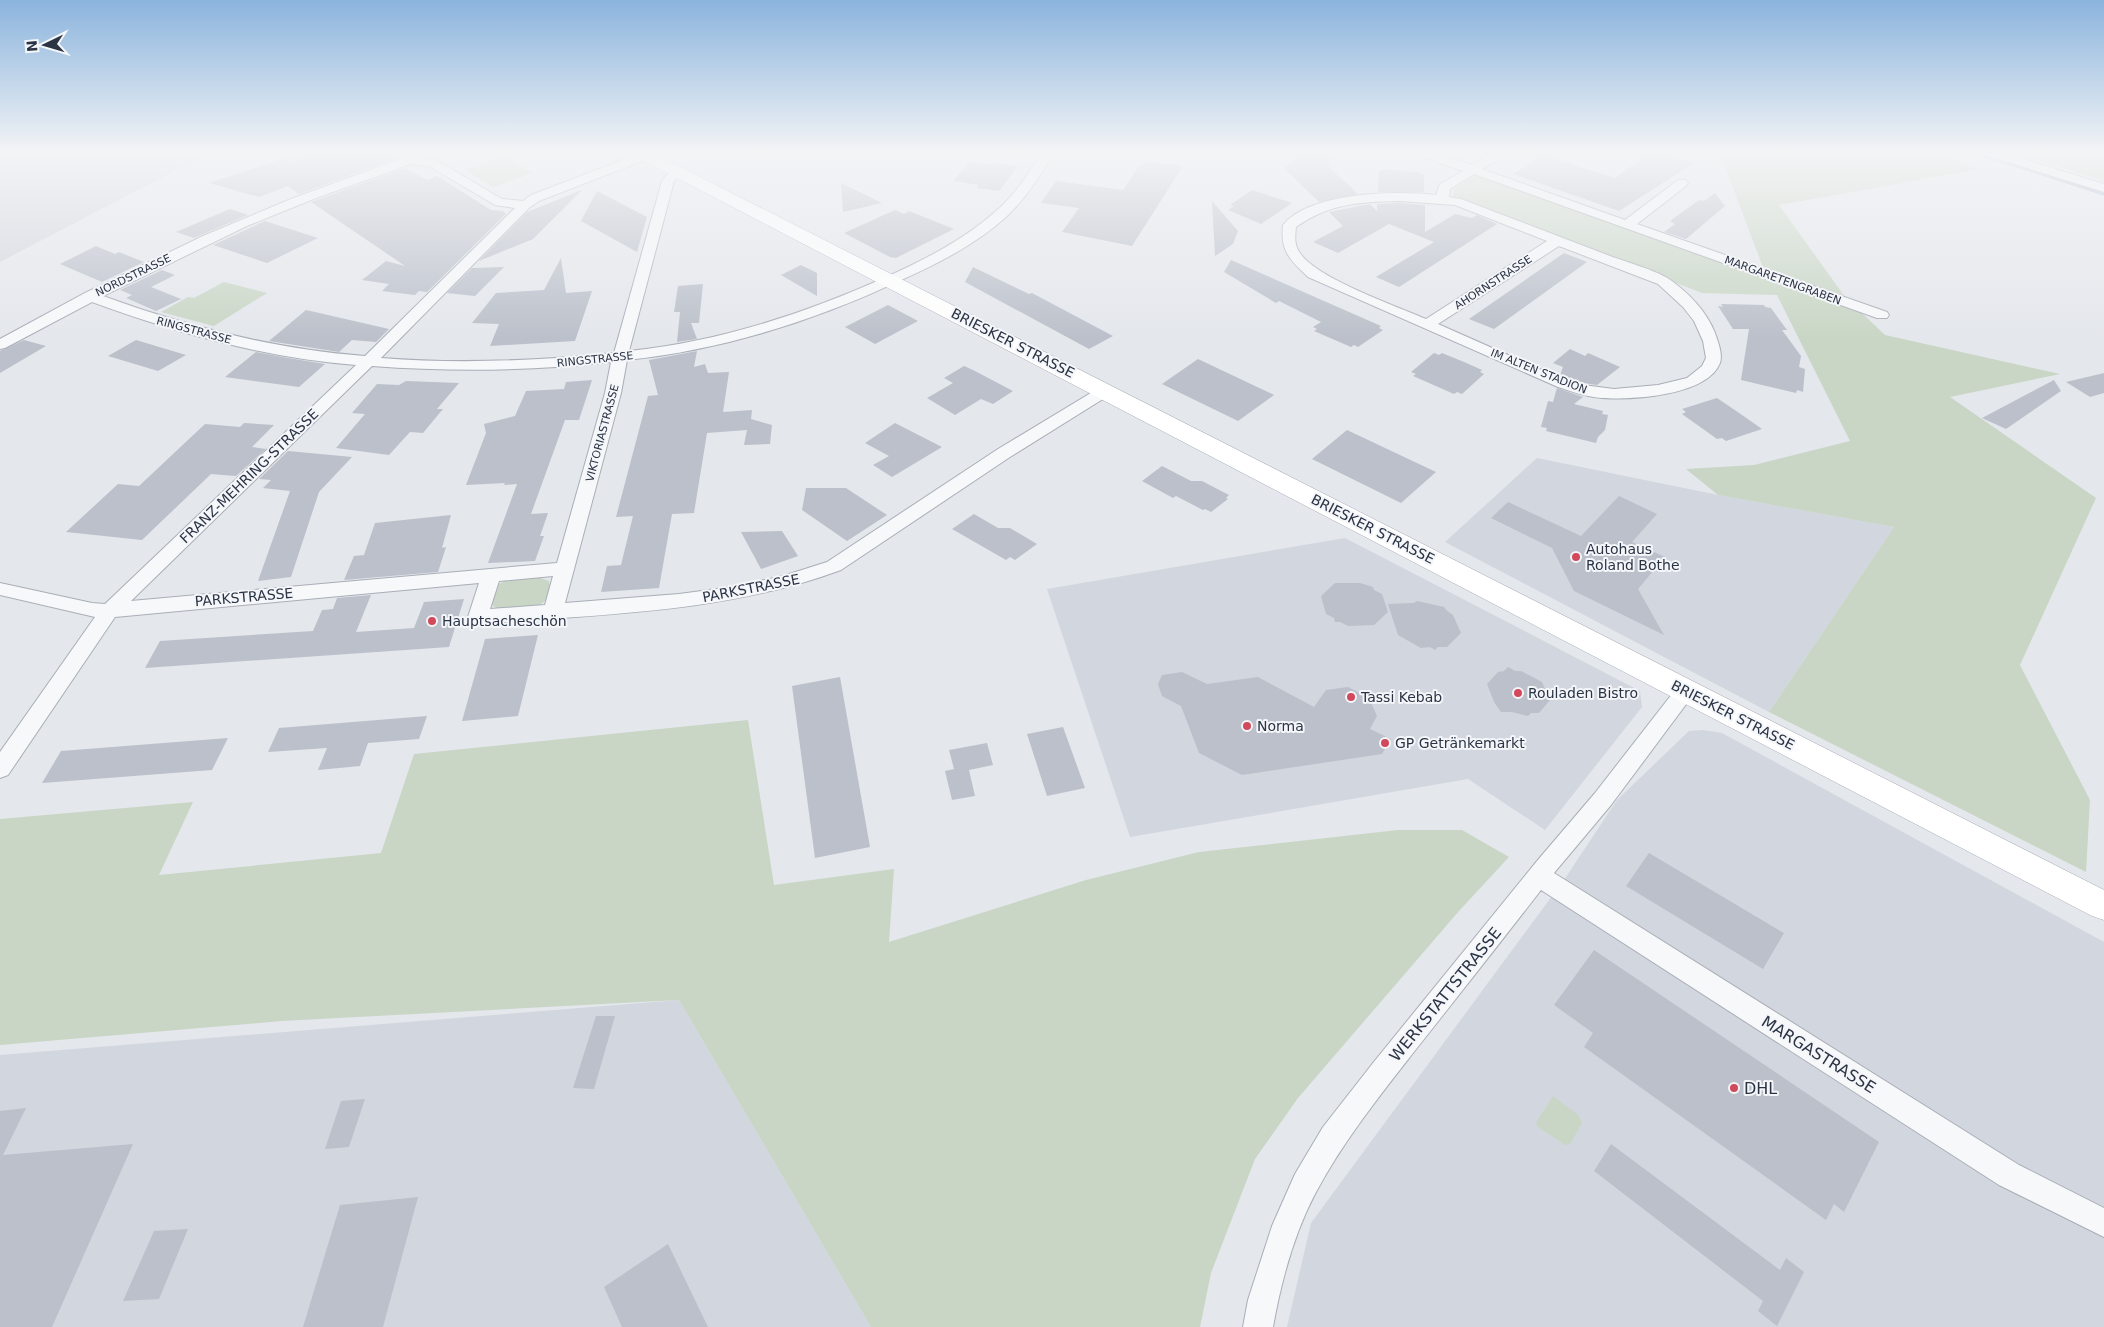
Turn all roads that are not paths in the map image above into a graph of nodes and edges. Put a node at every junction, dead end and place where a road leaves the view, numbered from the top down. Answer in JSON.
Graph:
{"nodes":[{"id":1,"x":263,"y":215,"type":"edge"},
{"id":2,"x":516,"y":215,"type":"edge"},
{"id":3,"x":659,"y":215,"type":"edge"},
{"id":4,"x":763,"y":215,"type":"edge"},
{"id":5,"x":999,"y":215,"type":"edge"},
{"id":6,"x":1304,"y":215,"type":"edge"},
{"id":7,"x":1493,"y":215,"type":"edge"},
{"id":8,"x":1602,"y":215,"type":"edge"},
{"id":9,"x":1640,"y":215,"type":"edge"},
{"id":10,"x":1628,"y":224,"type":"junction"},
{"id":11,"x":1558,"y":240,"type":"junction"},
{"id":12,"x":890,"y":280,"type":"junction"},
{"id":13,"x":90,"y":296,"type":"junction"},
{"id":14,"x":1882,"y":315,"type":"dead end"},
{"id":15,"x":1427,"y":325,"type":"junction"},
{"id":16,"x":0,"y":346,"type":"edge"},
{"id":17,"x":620,"y":357,"type":"junction"},
{"id":18,"x":369,"y":361,"type":"junction"},
{"id":19,"x":1105,"y":391,"type":"junction"},
{"id":20,"x":565,"y":569,"type":"junction"},
{"id":21,"x":491,"y":576,"type":"junction"},
{"id":22,"x":0,"y":589,"type":"edge"},
{"id":23,"x":109,"y":611,"type":"junction"},
{"id":24,"x":553,"y":611,"type":"junction"},
{"id":25,"x":1686,"y":690,"type":"junction"},
{"id":26,"x":0,"y":770,"type":"edge"},
{"id":27,"x":1539,"y":876,"type":"junction"},
{"id":28,"x":2104,"y":906,"type":"edge"},
{"id":29,"x":2104,"y":1223,"type":"edge"},
{"id":30,"x":1258,"y":1327,"type":"edge"}],
"edges":[{"from":1,"to":13,"type":"street","name":"NORDSTRASSE"},
{"from":2,"to":18,"type":"street","name":"FRANZ-MEHRING-STRASSE"},
{"from":3,"to":17,"type":"street","name":"VIKTORIASTRASSE"},
{"from":4,"to":12,"type":"main road","name":"BRIESKER STRASSE"},
{"from":5,"to":12,"type":"street","name":"RINGSTRASSE"},
{"from":6,"to":15,"type":"street","name":"IM ALTEN STADION"},
{"from":7,"to":11,"type":"street","name":"IM ALTEN STADION"},
{"from":8,"to":10,"type":"street","name":"MARGARETENGRABEN"},
{"from":9,"to":10,"type":"street"},
{"from":10,"to":14,"type":"street","name":"MARGARETENGRABEN"},
{"from":11,"to":15,"type":"street","name":"AHORNSTRASSE"},
{"from":11,"to":15,"type":"street","name":"IM ALTEN STADION"},
{"from":12,"to":17,"type":"street","name":"RINGSTRASSE"},
{"from":12,"to":19,"type":"main road","name":"BRIESKER STRASSE"},
{"from":13,"to":16,"type":"street","name":"NORDSTRASSE"},
{"from":13,"to":18,"type":"street","name":"RINGSTRASSE"},
{"from":17,"to":18,"type":"street","name":"RINGSTRASSE"},
{"from":17,"to":20,"type":"street","name":"VIKTORIASTRASSE"},
{"from":18,"to":23,"type":"street","name":"FRANZ-MEHRING-STRASSE"},
{"from":19,"to":24,"type":"street","name":"PARKSTRASSE"},
{"from":19,"to":25,"type":"main road","name":"BRIESKER STRASSE"},
{"from":20,"to":21,"type":"street","name":"PARKSTRASSE"},
{"from":20,"to":24,"type":"street","name":"VIKTORIASTRASSE"},
{"from":21,"to":23,"type":"street","name":"PARKSTRASSE"},
{"from":21,"to":24,"type":"street","name":"PARKSTRASSE"},
{"from":22,"to":23,"type":"street","name":"PARKSTRASSE"},
{"from":23,"to":26,"type":"street","name":"FRANZ-MEHRING-STRASSE"},
{"from":25,"to":27,"type":"street","name":"WERKSTATTSTRASSE"},
{"from":25,"to":28,"type":"main road","name":"BRIESKER STRASSE"},
{"from":27,"to":29,"type":"street","name":"MARGASTRASSE"},
{"from":27,"to":30,"type":"street","name":"WERKSTATTSTRASSE"}]}
